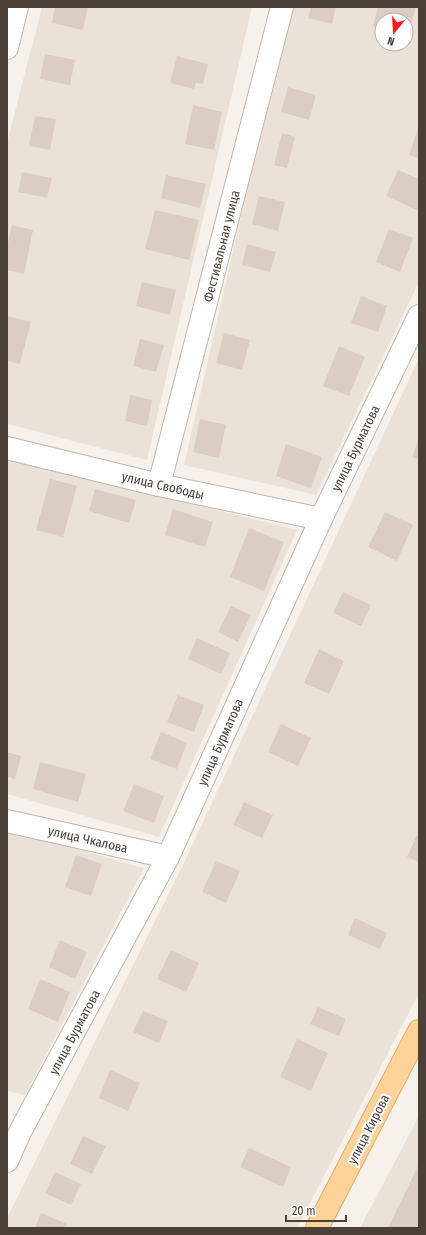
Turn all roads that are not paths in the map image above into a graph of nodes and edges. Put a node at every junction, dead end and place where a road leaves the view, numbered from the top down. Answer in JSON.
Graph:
{"nodes":[{"id":1,"x":17,"y":7,"type":"edge"},
{"id":2,"x":282,"y":7,"type":"edge"},
{"id":3,"x":7,"y":48,"type":"edge"},
{"id":4,"x":419,"y":316,"type":"edge"},
{"id":5,"x":7,"y":448,"type":"edge"},
{"id":6,"x":159,"y":485,"type":"junction"},
{"id":7,"x":321,"y":519,"type":"junction"},
{"id":8,"x":7,"y":821,"type":"edge"},
{"id":9,"x":168,"y":857,"type":"junction"},
{"id":10,"x":419,"y":1031,"type":"edge"},
{"id":11,"x":14,"y":1128,"type":"edge"},
{"id":12,"x":7,"y":1161,"type":"edge"},
{"id":13,"x":317,"y":1228,"type":"edge"}],
"edges":[{"from":1,"to":3,"type":"street"},
{"from":2,"to":6,"type":"street","name":"Фестивальная улица"},
{"from":4,"to":7,"type":"street","name":"улица Бурматова"},
{"from":5,"to":6,"type":"street","name":"улица Свободы"},
{"from":6,"to":7,"type":"street","name":"улица Свободы"},
{"from":7,"to":9,"type":"street","name":"улица Бурматова"},
{"from":8,"to":9,"type":"street","name":"улица Чкалова"},
{"from":9,"to":11,"type":"street","name":"улица Бурматова"},
{"from":10,"to":13,"type":"main road","name":"улица Кирова"},
{"from":11,"to":12,"type":"street","name":"улица Бурматова"}]}
